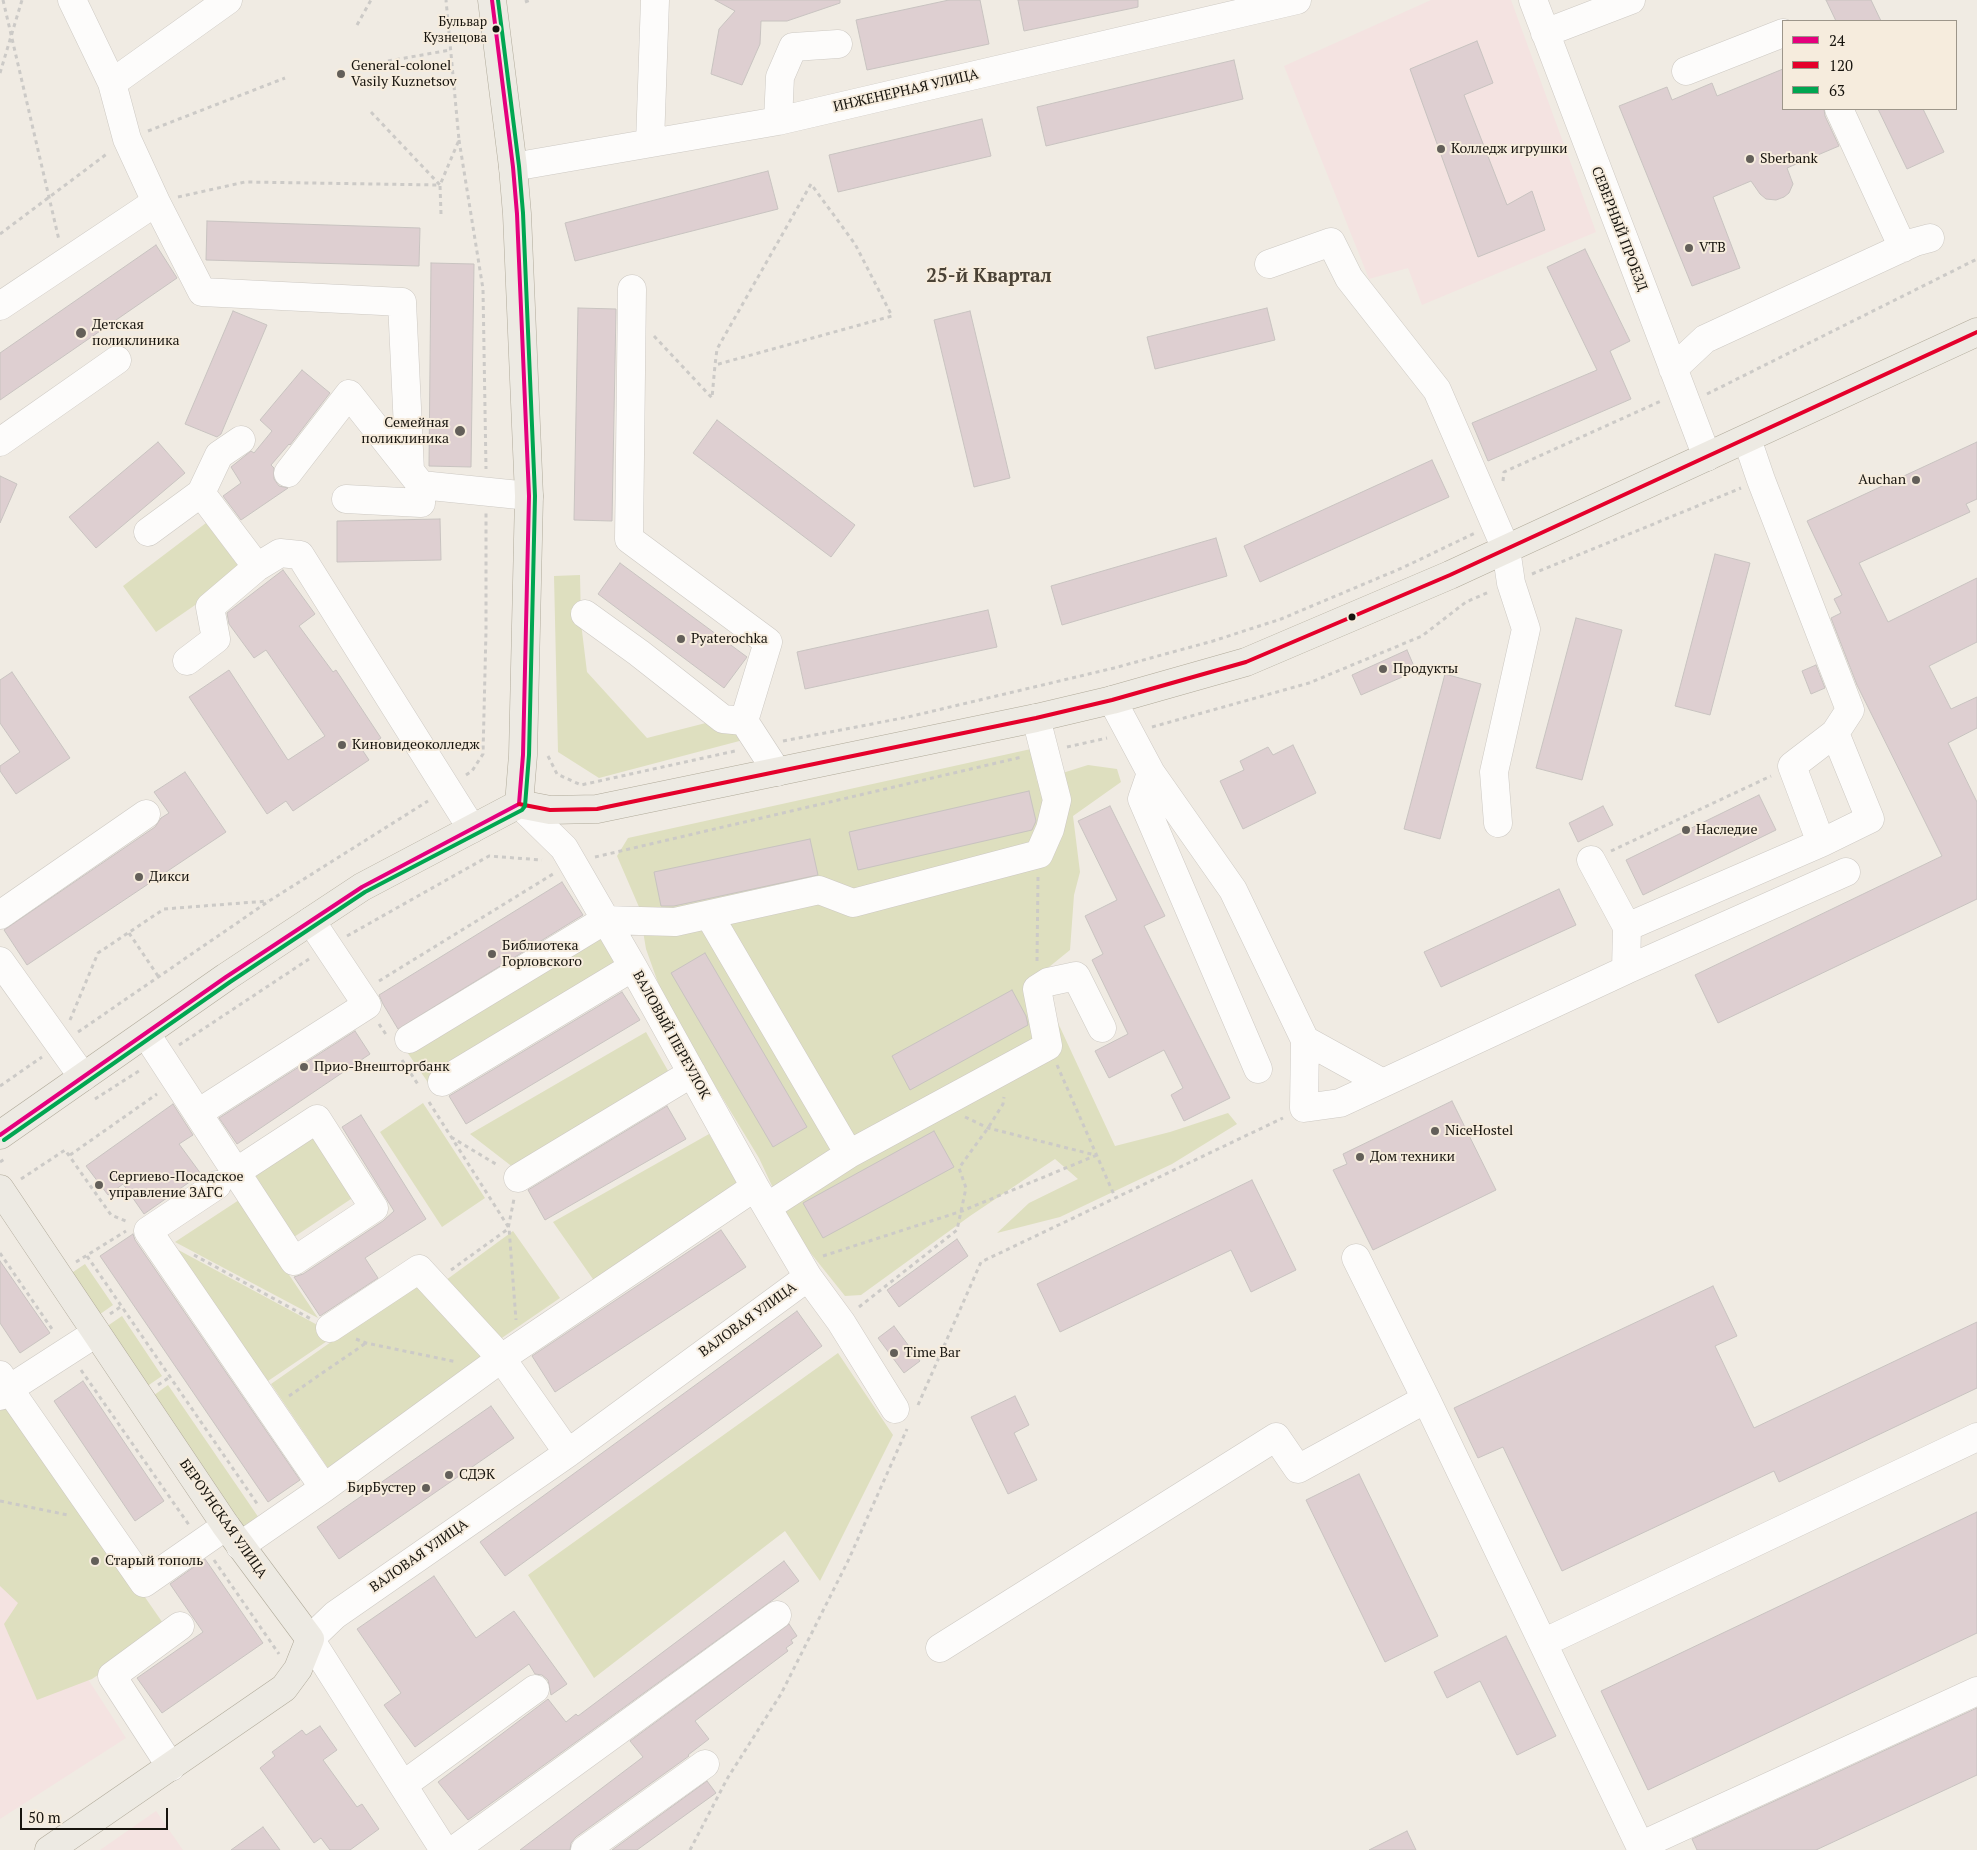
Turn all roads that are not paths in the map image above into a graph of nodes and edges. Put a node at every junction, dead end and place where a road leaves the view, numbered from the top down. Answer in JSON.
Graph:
{"nodes":[{"id":1,"x":72,"y":0,"type":"edge"},
{"id":2,"x":228,"y":0,"type":"edge"},
{"id":3,"x":492,"y":0,"type":"edge"},
{"id":4,"x":655,"y":0,"type":"edge"},
{"id":5,"x":1297,"y":0,"type":"edge"},
{"id":6,"x":1533,"y":0,"type":"edge"},
{"id":7,"x":1631,"y":0,"type":"edge"},
{"id":8,"x":1545,"y":33,"type":"junction"},
{"id":9,"x":1782,"y":33,"type":"edge"},
{"id":10,"x":838,"y":44,"type":"dead end"},
{"id":11,"x":1686,"y":71,"type":"dead end"},
{"id":12,"x":112,"y":83,"type":"junction"},
{"id":13,"x":1839,"y":110,"type":"edge"},
{"id":14,"x":778,"y":120,"type":"junction"},
{"id":15,"x":650,"y":143,"type":"junction"},
{"id":16,"x":513,"y":167,"type":"junction"},
{"id":17,"x":156,"y":202,"type":"junction"},
{"id":18,"x":1930,"y":238,"type":"dead end"},
{"id":19,"x":1903,"y":248,"type":"junction"},
{"id":20,"x":1269,"y":264,"type":"dead end"},
{"id":21,"x":632,"y":302,"type":"road end"},
{"id":22,"x":0,"y":306,"type":"edge"},
{"id":23,"x":1977,"y":332,"type":"edge"},
{"id":24,"x":117,"y":360,"type":"dead end"},
{"id":25,"x":1677,"y":380,"type":"junction"},
{"id":26,"x":241,"y":440,"type":"dead end"},
{"id":27,"x":1747,"y":440,"type":"junction"},
{"id":28,"x":0,"y":442,"type":"edge"},
{"id":29,"x":1707,"y":457,"type":"junction"},
{"id":30,"x":288,"y":473,"type":"dead end"},
{"id":31,"x":415,"y":478,"type":"junction"},
{"id":32,"x":201,"y":493,"type":"junction"},
{"id":33,"x":530,"y":496,"type":"junction"},
{"id":34,"x":346,"y":499,"type":"dead end"},
{"id":35,"x":148,"y":532,"type":"dead end"},
{"id":36,"x":1506,"y":550,"type":"junction"},
{"id":37,"x":257,"y":567,"type":"junction"},
{"id":38,"x":585,"y":614,"type":"dead end"},
{"id":39,"x":188,"y":661,"type":"dead end"},
{"id":40,"x":1112,"y":700,"type":"junction"},
{"id":41,"x":1036,"y":718,"type":"junction"},
{"id":42,"x":744,"y":721,"type":"junction"},
{"id":43,"x":1835,"y":733,"type":"junction"},
{"id":44,"x":777,"y":772,"type":"junction"},
{"id":45,"x":1151,"y":773,"type":"junction"},
{"id":46,"x":520,"y":804,"type":"junction"},
{"id":47,"x":146,"y":814,"type":"dead end"},
{"id":48,"x":1498,"y":823,"type":"dead end"},
{"id":49,"x":472,"y":829,"type":"junction"},
{"id":50,"x":1820,"y":843,"type":"junction"},
{"id":51,"x":1591,"y":860,"type":"road end"},
{"id":52,"x":1846,"y":872,"type":"dead end"},
{"id":53,"x":0,"y":915,"type":"edge"},
{"id":54,"x":709,"y":915,"type":"junction"},
{"id":55,"x":605,"y":920,"type":"junction"},
{"id":56,"x":311,"y":922,"type":"junction"},
{"id":57,"x":1627,"y":926,"type":"junction"},
{"id":58,"x":0,"y":961,"type":"edge"},
{"id":59,"x":634,"y":967,"type":"junction"},
{"id":60,"x":1626,"y":970,"type":"junction"},
{"id":61,"x":1102,"y":1028,"type":"dead end"},
{"id":62,"x":146,"y":1034,"type":"junction"},
{"id":63,"x":1305,"y":1040,"type":"junction"},
{"id":64,"x":398,"y":1044,"type":"road end"},
{"id":65,"x":1258,"y":1069,"type":"dead end"},
{"id":66,"x":692,"y":1073,"type":"junction"},
{"id":67,"x":83,"y":1077,"type":"junction"},
{"id":68,"x":1383,"y":1083,"type":"junction"},
{"id":69,"x":428,"y":1088,"type":"road end"},
{"id":70,"x":198,"y":1114,"type":"junction"},
{"id":71,"x":4,"y":1146,"type":"edge"},
{"id":72,"x":850,"y":1154,"type":"junction"},
{"id":73,"x":227,"y":1178,"type":"junction"},
{"id":74,"x":518,"y":1178,"type":"road end"},
{"id":75,"x":1,"y":1191,"type":"edge"},
{"id":76,"x":761,"y":1197,"type":"junction"},
{"id":77,"x":1356,"y":1258,"type":"dead end"},
{"id":78,"x":804,"y":1270,"type":"junction"},
{"id":79,"x":330,"y":1328,"type":"road end"},
{"id":80,"x":96,"y":1332,"type":"junction"},
{"id":81,"x":510,"y":1353,"type":"junction"},
{"id":82,"x":3,"y":1387,"type":"edge"},
{"id":83,"x":1426,"y":1399,"type":"junction"},
{"id":84,"x":907,"y":1414,"type":"road end"},
{"id":85,"x":1977,"y":1437,"type":"edge"},
{"id":86,"x":568,"y":1453,"type":"junction"},
{"id":87,"x":324,"y":1488,"type":"junction"},
{"id":88,"x":233,"y":1536,"type":"junction"},
{"id":89,"x":777,"y":1615,"type":"dead end"},
{"id":90,"x":180,"y":1626,"type":"dead end"},
{"id":91,"x":310,"y":1639,"type":"junction"},
{"id":92,"x":1543,"y":1643,"type":"junction"},
{"id":93,"x":940,"y":1648,"type":"dead end"},
{"id":94,"x":535,"y":1689,"type":"dead end"},
{"id":95,"x":1977,"y":1691,"type":"edge"},
{"id":96,"x":705,"y":1764,"type":"dead end"},
{"id":97,"x":171,"y":1767,"type":"junction"},
{"id":98,"x":403,"y":1785,"type":"junction"},
{"id":99,"x":1641,"y":1848,"type":"edge"},
{"id":100,"x":49,"y":1850,"type":"edge"},
{"id":101,"x":444,"y":1850,"type":"edge"},
{"id":102,"x":454,"y":1850,"type":"edge"},
{"id":103,"x":585,"y":1850,"type":"edge"}],
"edges":[{"from":1,"to":12,"type":"street"},
{"from":2,"to":12,"type":"street"},
{"from":3,"to":16,"type":"main road"},
{"from":4,"to":15,"type":"street"},
{"from":5,"to":14,"type":"street","name":"ИНЖЕНЕРНАЯ УЛИЦА"},
{"from":6,"to":8,"type":"street","name":"СЕВЕРНЫЙ ПРОЕЗД"},
{"from":7,"to":8,"type":"street"},
{"from":8,"to":25,"type":"street","name":"СЕВЕРНЫЙ ПРОЕЗД"},
{"from":9,"to":11,"type":"street"},
{"from":10,"to":14,"type":"street"},
{"from":12,"to":17,"type":"street"},
{"from":13,"to":19,"type":"street"},
{"from":14,"to":15,"type":"street","name":"ИНЖЕНЕРНАЯ УЛИЦА"},
{"from":15,"to":16,"type":"street","name":"ИНЖЕНЕРНАЯ УЛИЦА"},
{"from":16,"to":33,"type":"main road"},
{"from":17,"to":22,"type":"street"},
{"from":17,"to":31,"type":"street"},
{"from":18,"to":19,"type":"street"},
{"from":19,"to":25,"type":"street"},
{"from":20,"to":36,"type":"street"},
{"from":21,"to":42,"type":"street"},
{"from":23,"to":27,"type":"main road"},
{"from":24,"to":28,"type":"street"},
{"from":25,"to":29,"type":"street","name":"СЕВЕРНЫЙ ПРОЕЗД"},
{"from":26,"to":32,"type":"street"},
{"from":27,"to":29,"type":"main road"},
{"from":27,"to":43,"type":"street"},
{"from":29,"to":36,"type":"main road"},
{"from":30,"to":31,"type":"street"},
{"from":31,"to":33,"type":"street"},
{"from":31,"to":34,"type":"street"},
{"from":32,"to":35,"type":"street"},
{"from":32,"to":37,"type":"street"},
{"from":33,"to":46,"type":"main road"},
{"from":36,"to":40,"type":"main road"},
{"from":36,"to":48,"type":"street"},
{"from":37,"to":39,"type":"street"},
{"from":37,"to":49,"type":"street"},
{"from":38,"to":42,"type":"street"},
{"from":40,"to":41,"type":"main road"},
{"from":40,"to":45,"type":"street"},
{"from":41,"to":44,"type":"main road"},
{"from":41,"to":54,"type":"street"},
{"from":42,"to":44,"type":"street"},
{"from":43,"to":50,"type":"street"},
{"from":43,"to":50,"type":"street"},
{"from":44,"to":46,"type":"main road"},
{"from":45,"to":63,"type":"street"},
{"from":45,"to":65,"type":"street"},
{"from":46,"to":49,"type":"main road"},
{"from":46,"to":55,"type":"street","name":"ВАЛОВЫЙ ПЕРЕУЛОК"},
{"from":47,"to":53,"type":"street"},
{"from":49,"to":56,"type":"main road"},
{"from":50,"to":57,"type":"street"},
{"from":51,"to":57,"type":"street"},
{"from":52,"to":60,"type":"street"},
{"from":54,"to":55,"type":"street"},
{"from":54,"to":72,"type":"street"},
{"from":55,"to":59,"type":"street","name":"ВАЛОВЫЙ ПЕРЕУЛОК"},
{"from":55,"to":64,"type":"street"},
{"from":56,"to":62,"type":"main road"},
{"from":56,"to":70,"type":"street"},
{"from":57,"to":60,"type":"street"},
{"from":58,"to":67,"type":"street"},
{"from":59,"to":66,"type":"street","name":"ВАЛОВЫЙ ПЕРЕУЛОК"},
{"from":59,"to":69,"type":"street"},
{"from":60,"to":68,"type":"street"},
{"from":61,"to":72,"type":"street"},
{"from":62,"to":67,"type":"main road"},
{"from":62,"to":70,"type":"street"},
{"from":63,"to":68,"type":"street"},
{"from":63,"to":68,"type":"street"},
{"from":66,"to":74,"type":"street"},
{"from":66,"to":76,"type":"street","name":"ВАЛОВЫЙ ПЕРЕУЛОК"},
{"from":67,"to":71,"type":"main road"},
{"from":70,"to":73,"type":"street"},
{"from":72,"to":76,"type":"street"},
{"from":73,"to":73,"type":"street"},
{"from":73,"to":87,"type":"street"},
{"from":75,"to":80,"type":"main road","name":"БЕРОУНСКАЯ УЛИЦА"},
{"from":76,"to":78,"type":"street","name":"ВАЛОВЫЙ ПЕРЕУЛОК"},
{"from":76,"to":81,"type":"street"},
{"from":77,"to":83,"type":"street"},
{"from":78,"to":84,"type":"street","name":"ВАЛОВЫЙ ПЕРЕУЛОК"},
{"from":78,"to":86,"type":"street","name":"ВАЛОВАЯ УЛИЦА"},
{"from":79,"to":81,"type":"street"},
{"from":80,"to":82,"type":"street"},
{"from":80,"to":88,"type":"main road","name":"БЕРОУНСКАЯ УЛИЦА"},
{"from":81,"to":86,"type":"street"},
{"from":81,"to":87,"type":"street"},
{"from":82,"to":88,"type":"street"},
{"from":83,"to":92,"type":"street"},
{"from":83,"to":93,"type":"street"},
{"from":85,"to":92,"type":"street"},
{"from":86,"to":91,"type":"street","name":"ВАЛОВАЯ УЛИЦА"},
{"from":87,"to":88,"type":"street"},
{"from":88,"to":91,"type":"main road","name":"БЕРОУНСКАЯ УЛИЦА"},
{"from":89,"to":102,"type":"street"},
{"from":90,"to":97,"type":"street"},
{"from":91,"to":97,"type":"main road","name":"ВАЛОВАЯ УЛИЦА"},
{"from":91,"to":98,"type":"street","name":"БЕРОУНСКАЯ УЛИЦА"},
{"from":92,"to":99,"type":"street"},
{"from":94,"to":98,"type":"street"},
{"from":95,"to":99,"type":"street"},
{"from":96,"to":103,"type":"street"},
{"from":97,"to":100,"type":"main road","name":"ВАЛОВАЯ УЛИЦА"},
{"from":98,"to":101,"type":"street","name":"БЕРОУНСКАЯ УЛИЦА"}]}
